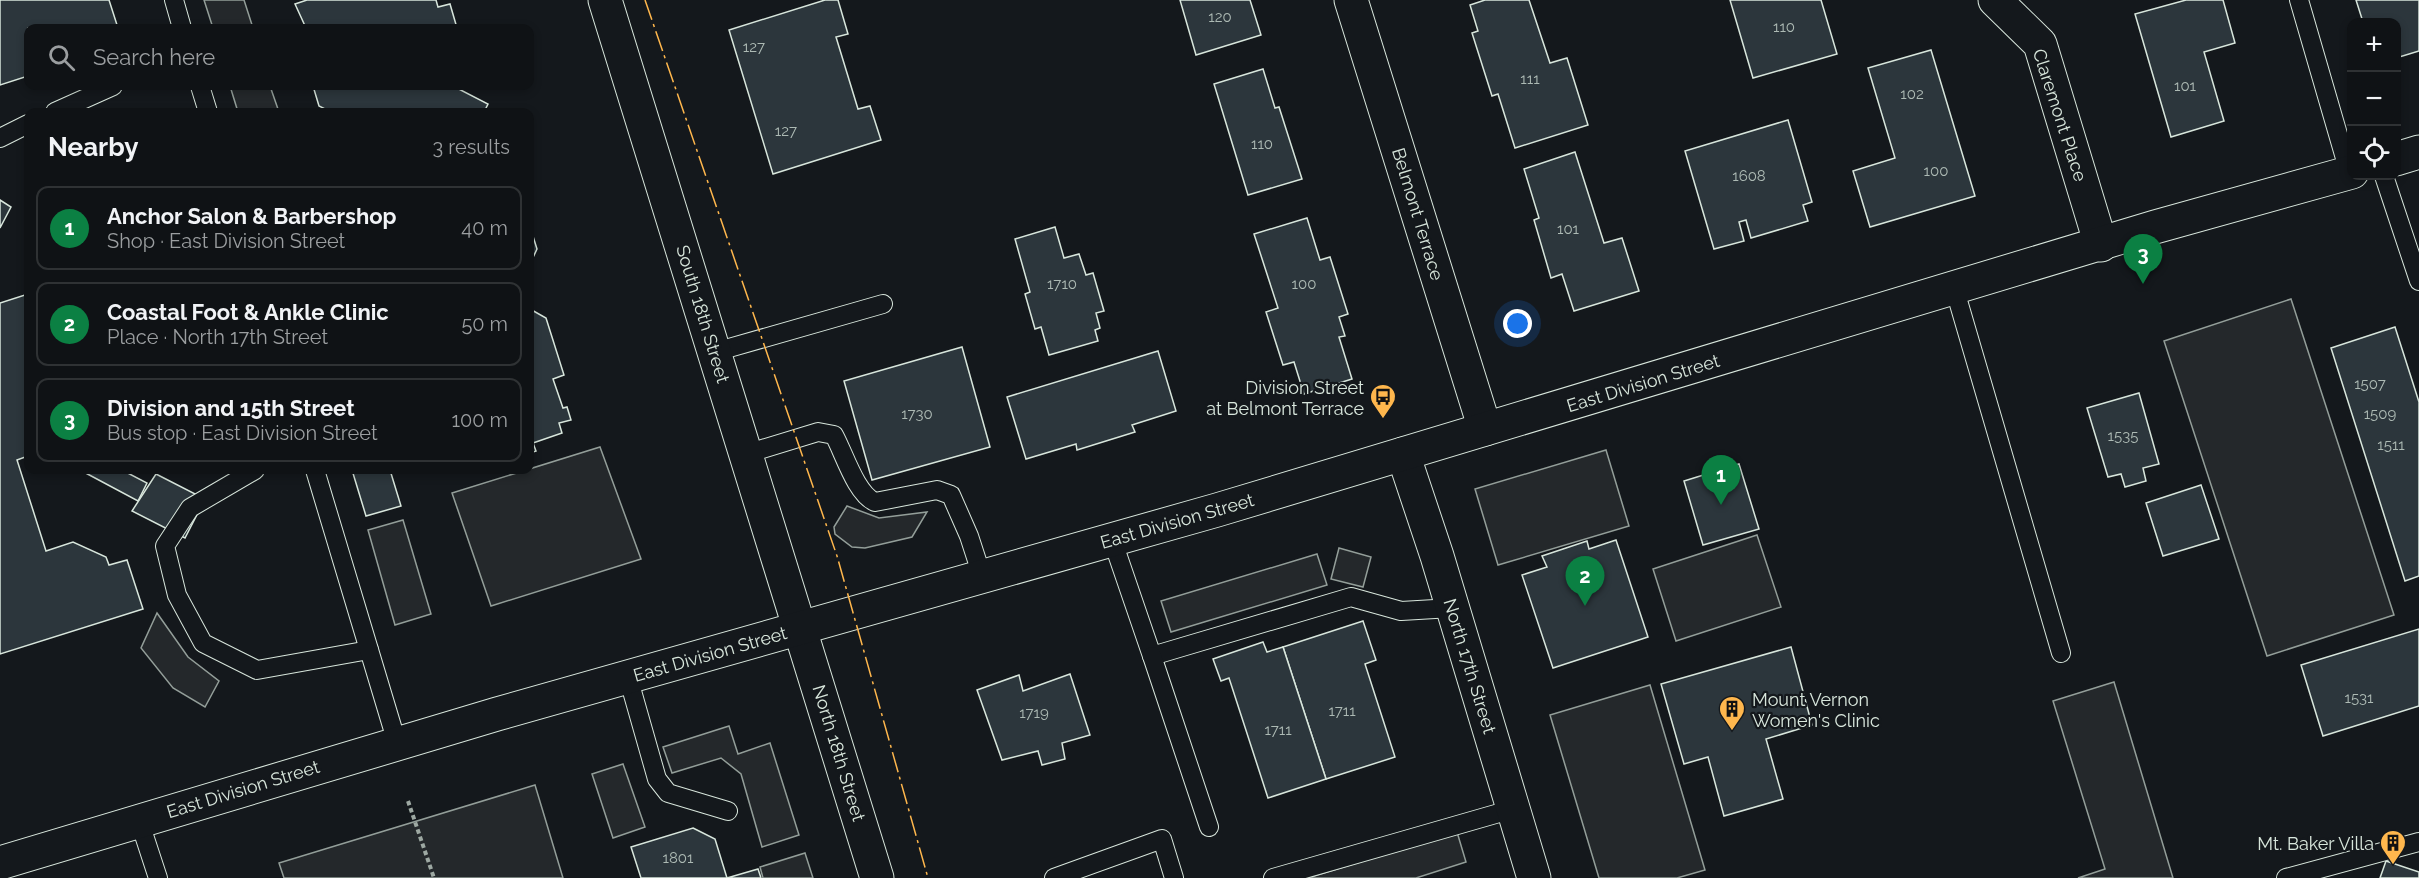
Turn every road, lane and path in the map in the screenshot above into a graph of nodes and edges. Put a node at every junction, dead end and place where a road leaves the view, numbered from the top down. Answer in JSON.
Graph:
{"nodes":[{"id":1,"x":174,"y":0,"type":"edge"},
{"id":2,"x":605,"y":0,"type":"edge"},
{"id":3,"x":1351,"y":0,"type":"edge"},
{"id":4,"x":1995,"y":0,"type":"edge"},
{"id":5,"x":2299,"y":0,"type":"edge"},
{"id":6,"x":181,"y":24,"type":"edge"},
{"id":7,"x":104,"y":90,"type":"edge"},
{"id":8,"x":201,"y":90,"type":"edge"},
{"id":9,"x":64,"y":108,"type":"edge"},
{"id":10,"x":207,"y":108,"type":"edge"},
{"id":11,"x":24,"y":126,"type":"edge"},
{"id":12,"x":0,"y":138,"type":"edge"},
{"id":13,"x":2419,"y":152,"type":"edge"},
{"id":14,"x":2401,"y":158,"type":"edge"},
{"id":15,"x":2347,"y":162,"type":"edge"},
{"id":16,"x":2347,"y":173,"type":"edge"},
{"id":17,"x":2385,"y":180,"type":"edge"},
{"id":18,"x":2101,"y":245,"type":"junction"},
{"id":19,"x":2419,"y":281,"type":"edge"},
{"id":20,"x":1954,"y":287,"type":"junction"},
{"id":21,"x":883,"y":304,"type":"dead end"},
{"id":22,"x":715,"y":352,"type":"junction"},
{"id":23,"x":1485,"y":429,"type":"junction"},
{"id":24,"x":746,"y":454,"type":"junction"},
{"id":25,"x":1403,"y":454,"type":"junction"},
{"id":26,"x":248,"y":474,"type":"edge"},
{"id":27,"x":316,"y":474,"type":"edge"},
{"id":28,"x":1112,"y":539,"type":"junction"},
{"id":29,"x":982,"y":576,"type":"junction"},
{"id":30,"x":1452,"y":608,"type":"junction"},
{"id":31,"x":801,"y":629,"type":"junction"},
{"id":32,"x":369,"y":650,"type":"junction"},
{"id":33,"x":2061,"y":653,"type":"dead end"},
{"id":34,"x":1152,"y":657,"type":"junction"},
{"id":35,"x":628,"y":677,"type":"junction"},
{"id":36,"x":397,"y":744,"type":"junction"},
{"id":37,"x":408,"y":801,"type":"dead end"},
{"id":38,"x":1513,"y":809,"type":"junction"},
{"id":39,"x":728,"y":811,"type":"dead end"},
{"id":40,"x":139,"y":820,"type":"junction"},
{"id":41,"x":1209,"y":827,"type":"dead end"},
{"id":42,"x":2419,"y":842,"type":"edge"},
{"id":43,"x":0,"y":863,"type":"edge"},
{"id":44,"x":158,"y":878,"type":"edge"},
{"id":45,"x":434,"y":878,"type":"edge"},
{"id":46,"x":877,"y":878,"type":"edge"},
{"id":47,"x":1054,"y":878,"type":"edge"},
{"id":48,"x":1174,"y":878,"type":"edge"},
{"id":49,"x":1273,"y":878,"type":"edge"},
{"id":50,"x":1534,"y":878,"type":"edge"},
{"id":51,"x":2286,"y":878,"type":"edge"}],
"edges":[{"from":1,"to":6,"type":"lane"},
{"from":2,"to":22,"type":"street","name":"South 18th Street"},
{"from":3,"to":23,"type":"street","name":"Belmont Terrace"},
{"from":4,"to":18,"type":"street","name":"Claremont Place"},
{"from":5,"to":15,"type":"lane"},
{"from":7,"to":9,"type":"lane"},
{"from":8,"to":10,"type":"lane"},
{"from":11,"to":12,"type":"lane"},
{"from":13,"to":14,"type":"street"},
{"from":16,"to":18,"type":"street","name":"East Division Street"},
{"from":17,"to":19,"type":"lane"},
{"from":18,"to":20,"type":"street","name":"East Division Street"},
{"from":20,"to":23,"type":"street","name":"East Division Street"},
{"from":20,"to":33,"type":"lane"},
{"from":21,"to":22,"type":"lane"},
{"from":22,"to":24,"type":"street","name":"South 18th Street"},
{"from":23,"to":25,"type":"street","name":"East Division Street"},
{"from":24,"to":29,"type":"lane"},
{"from":24,"to":31,"type":"street","name":"South 18th Street"},
{"from":25,"to":28,"type":"street","name":"East Division Street"},
{"from":25,"to":30,"type":"street","name":"North 17th Street"},
{"from":26,"to":32,"type":"lane"},
{"from":27,"to":32,"type":"lane"},
{"from":28,"to":29,"type":"street","name":"East Division Street"},
{"from":28,"to":34,"type":"lane"},
{"from":29,"to":31,"type":"street","name":"East Division Street"},
{"from":30,"to":34,"type":"lane"},
{"from":30,"to":38,"type":"street","name":"North 17th Street"},
{"from":31,"to":35,"type":"street","name":"East Division Street"},
{"from":31,"to":46,"type":"street","name":"North 18th Street"},
{"from":32,"to":36,"type":"lane"},
{"from":34,"to":41,"type":"lane"},
{"from":35,"to":36,"type":"street","name":"East Division Street"},
{"from":35,"to":39,"type":"lane"},
{"from":36,"to":40,"type":"street","name":"East Division Street"},
{"from":37,"to":45,"type":"path"},
{"from":38,"to":49,"type":"lane"},
{"from":38,"to":50,"type":"street","name":"North 17th Street"},
{"from":40,"to":43,"type":"street","name":"East Division Street"},
{"from":40,"to":44,"type":"lane"},
{"from":42,"to":51,"type":"lane"},
{"from":47,"to":48,"type":"lane"}]}
